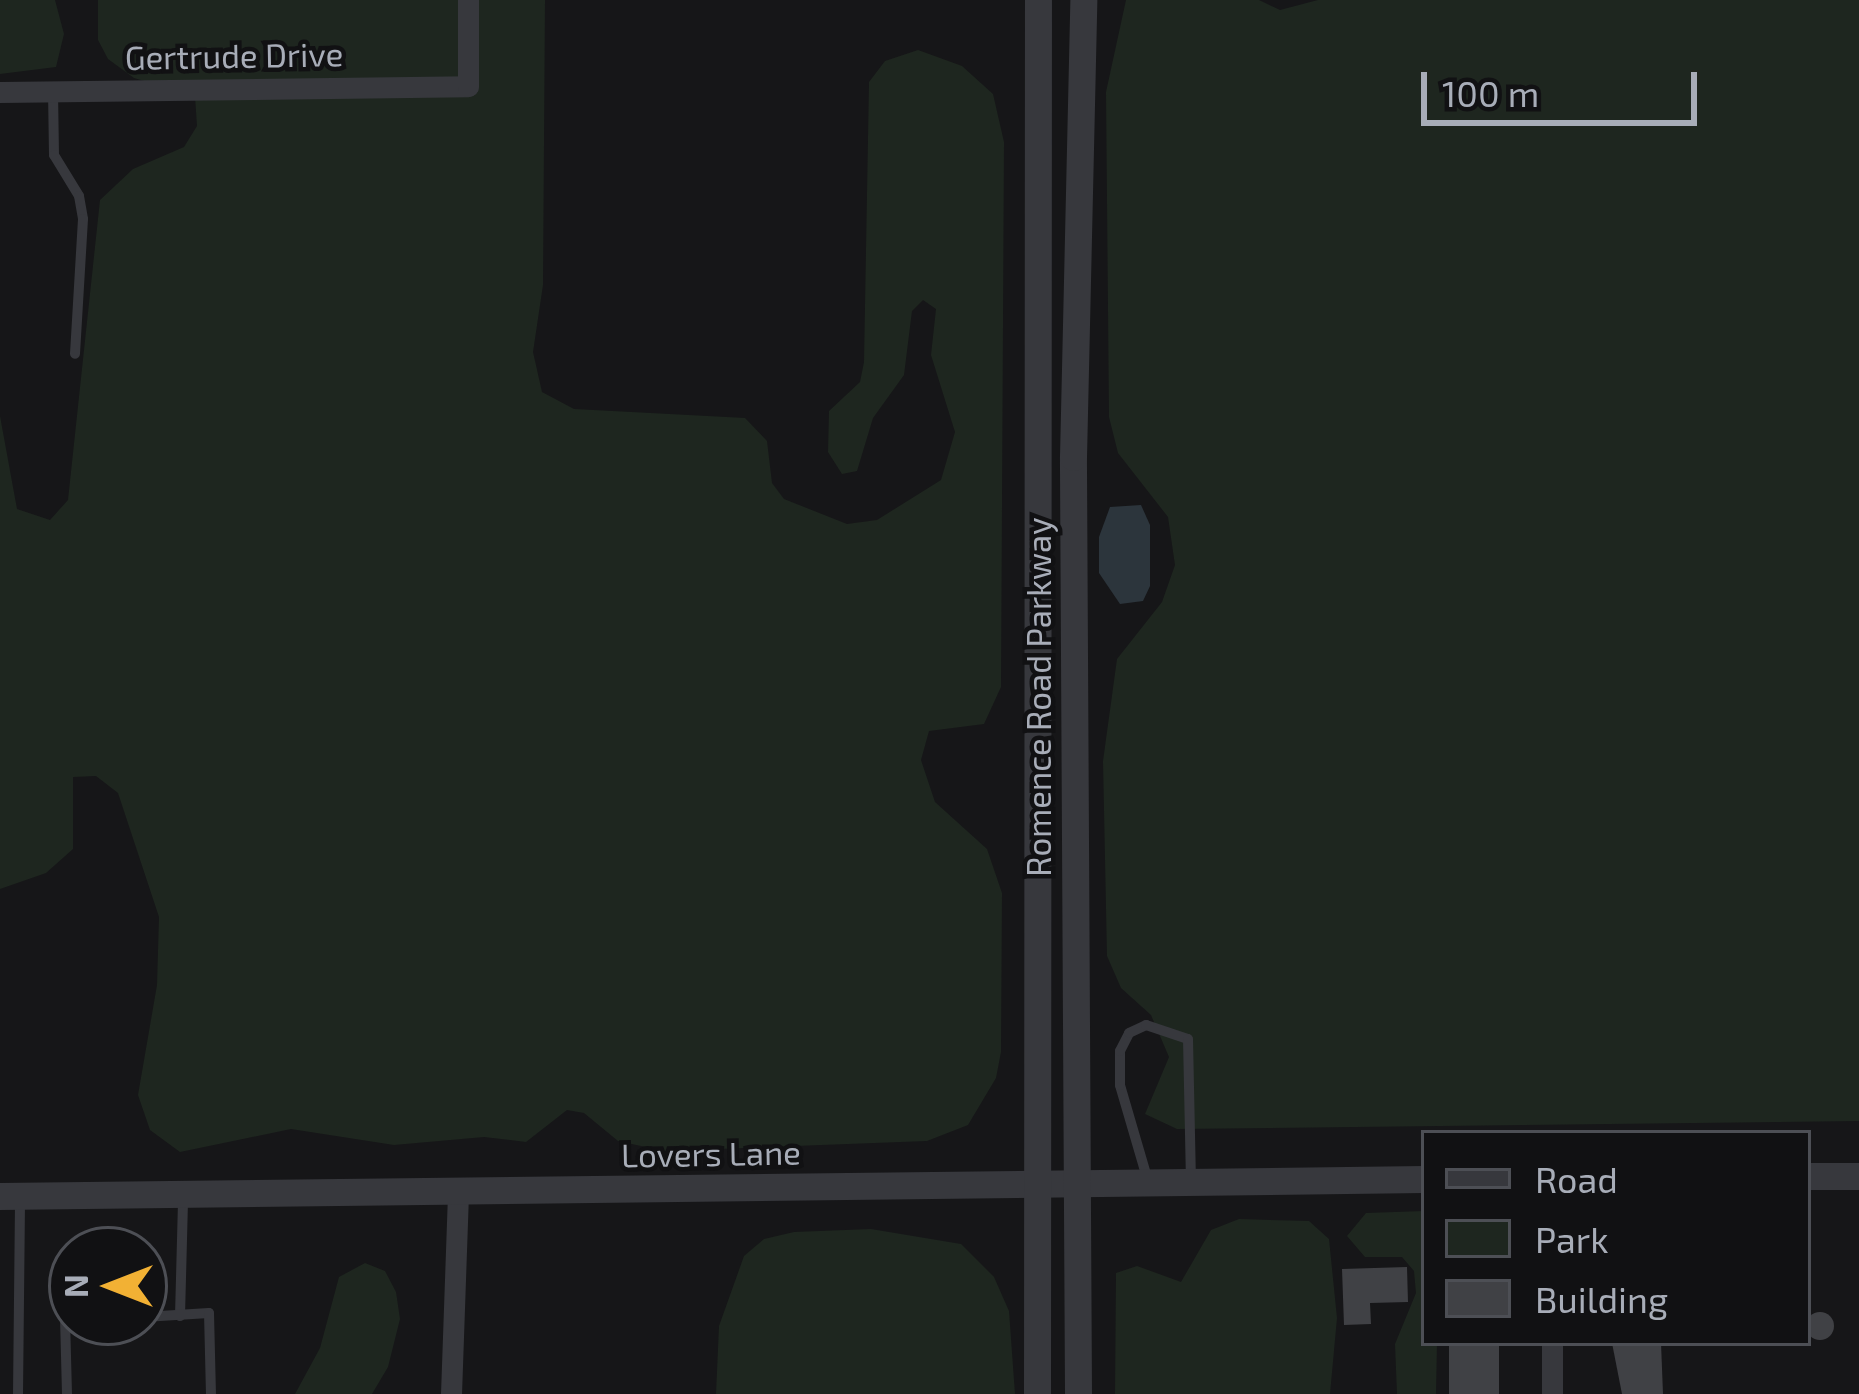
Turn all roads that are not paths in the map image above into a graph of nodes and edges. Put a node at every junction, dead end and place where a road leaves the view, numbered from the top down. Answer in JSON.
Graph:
{"nodes":[{"id":1,"x":468,"y":0,"type":"edge"},
{"id":2,"x":1038,"y":0,"type":"edge"},
{"id":3,"x":1083,"y":0,"type":"edge"},
{"id":4,"x":1037,"y":32,"type":"junction"},
{"id":5,"x":1082,"y":32,"type":"junction"},
{"id":6,"x":53,"y":91,"type":"junction"},
{"id":7,"x":0,"y":92,"type":"edge"},
{"id":8,"x":75,"y":354,"type":"dead end"},
{"id":9,"x":1811,"y":1176,"type":"edge"},
{"id":10,"x":1859,"y":1176,"type":"edge"},
{"id":11,"x":1421,"y":1180,"type":"edge"},
{"id":12,"x":1190,"y":1183,"type":"junction"},
{"id":13,"x":1149,"y":1184,"type":"junction"},
{"id":14,"x":1078,"y":1185,"type":"junction"},
{"id":15,"x":1039,"y":1186,"type":"junction"},
{"id":16,"x":458,"y":1194,"type":"junction"},
{"id":17,"x":183,"y":1195,"type":"junction"},
{"id":18,"x":10,"y":1196,"type":"edge"},
{"id":19,"x":168,"y":1316,"type":"edge"},
{"id":20,"x":180,"y":1316,"type":"junction"},
{"id":21,"x":66,"y":1346,"type":"edge"},
{"id":22,"x":1552,"y":1346,"type":"edge"},
{"id":23,"x":18,"y":1394,"type":"edge"},
{"id":24,"x":67,"y":1394,"type":"edge"},
{"id":25,"x":211,"y":1394,"type":"edge"},
{"id":26,"x":451,"y":1394,"type":"edge"},
{"id":27,"x":1037,"y":1394,"type":"edge"},
{"id":28,"x":1078,"y":1394,"type":"edge"},
{"id":29,"x":1552,"y":1394,"type":"edge"}],
"edges":[{"from":1,"to":6,"type":"street","name":"Gertrude Drive"},
{"from":2,"to":4,"type":"street","name":"Romence Road Parkway"},
{"from":3,"to":5,"type":"street","name":"Romence Road Parkway"},
{"from":4,"to":5,"type":"street"},
{"from":4,"to":15,"type":"street","name":"Romence Road Parkway"},
{"from":5,"to":14,"type":"street","name":"Romence Road Parkway"},
{"from":6,"to":7,"type":"street","name":"Gertrude Drive"},
{"from":6,"to":8,"type":"lane"},
{"from":9,"to":10,"type":"street"},
{"from":11,"to":12,"type":"street","name":"Lovers Lane"},
{"from":12,"to":13,"type":"street","name":"Lovers Lane"},
{"from":12,"to":13,"type":"lane"},
{"from":13,"to":14,"type":"street","name":"Lovers Lane"},
{"from":14,"to":15,"type":"street","name":"Lovers Lane"},
{"from":14,"to":28,"type":"street","name":"Romence Road Parkway"},
{"from":15,"to":16,"type":"street","name":"Lovers Lane"},
{"from":15,"to":27,"type":"street","name":"Romence Road Parkway"},
{"from":16,"to":17,"type":"street","name":"Lovers Lane"},
{"from":16,"to":26,"type":"street"},
{"from":17,"to":18,"type":"street","name":"Lovers Lane"},
{"from":17,"to":20,"type":"lane"},
{"from":18,"to":23,"type":"lane"},
{"from":19,"to":20,"type":"lane"},
{"from":20,"to":25,"type":"lane"},
{"from":21,"to":24,"type":"lane"},
{"from":22,"to":29,"type":"street"}]}
